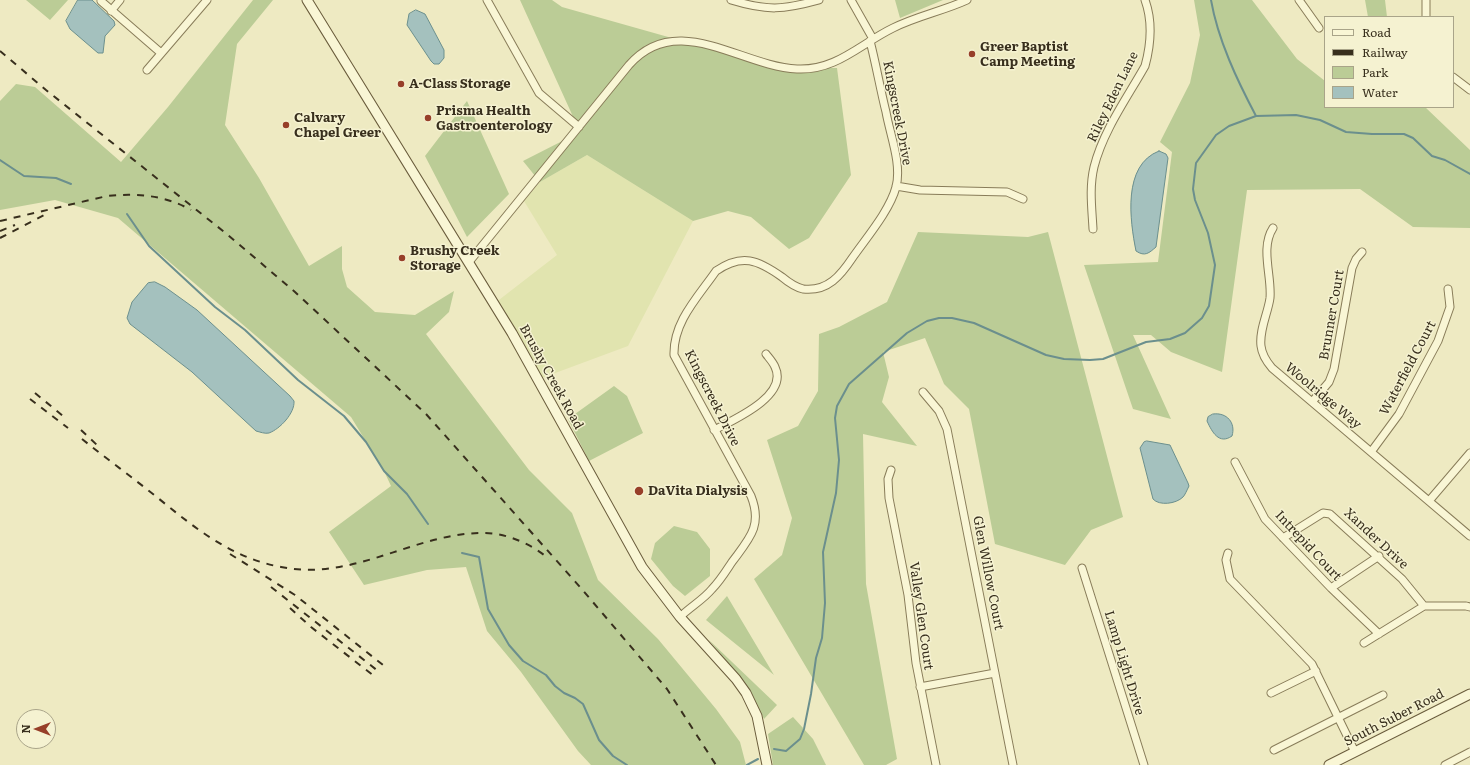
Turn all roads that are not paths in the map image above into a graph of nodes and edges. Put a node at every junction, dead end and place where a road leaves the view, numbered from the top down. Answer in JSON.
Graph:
{"nodes":[{"id":1,"x":120,"y":0,"type":"edge"},
{"id":2,"x":207,"y":0,"type":"edge"},
{"id":3,"x":307,"y":0,"type":"edge"},
{"id":4,"x":487,"y":0,"type":"edge"},
{"id":5,"x":731,"y":0,"type":"edge"},
{"id":6,"x":819,"y":0,"type":"edge"},
{"id":7,"x":851,"y":0,"type":"edge"},
{"id":8,"x":967,"y":0,"type":"edge"},
{"id":9,"x":1145,"y":0,"type":"edge"},
{"id":10,"x":1299,"y":0,"type":"edge"},
{"id":11,"x":1426,"y":0,"type":"edge"},
{"id":12,"x":100,"y":1,"type":"dead end"},
{"id":13,"x":111,"y":11,"type":"junction"},
{"id":14,"x":1426,"y":16,"type":"edge"},
{"id":15,"x":1319,"y":28,"type":"dead end"},
{"id":16,"x":872,"y":40,"type":"junction"},
{"id":17,"x":161,"y":54,"type":"junction"},
{"id":18,"x":147,"y":70,"type":"dead end"},
{"id":19,"x":1454,"y":78,"type":"edge"},
{"id":20,"x":1470,"y":90,"type":"edge"},
{"id":21,"x":579,"y":128,"type":"junction"},
{"id":22,"x":896,"y":186,"type":"junction"},
{"id":23,"x":1023,"y":199,"type":"dead end"},
{"id":24,"x":1273,"y":228,"type":"dead end"},
{"id":25,"x":1093,"y":229,"type":"dead end"},
{"id":26,"x":1362,"y":252,"type":"dead end"},
{"id":27,"x":469,"y":262,"type":"junction"},
{"id":28,"x":1448,"y":289,"type":"dead end"},
{"id":29,"x":766,"y":354,"type":"dead end"},
{"id":30,"x":923,"y":392,"type":"dead end"},
{"id":31,"x":1312,"y":402,"type":"junction"},
{"id":32,"x":714,"y":430,"type":"junction"},
{"id":33,"x":1371,"y":452,"type":"junction"},
{"id":34,"x":1470,"y":453,"type":"edge"},
{"id":35,"x":1235,"y":462,"type":"dead end"},
{"id":36,"x":891,"y":470,"type":"dead end"},
{"id":37,"x":1429,"y":501,"type":"junction"},
{"id":38,"x":1470,"y":536,"type":"edge"},
{"id":39,"x":1283,"y":538,"type":"junction"},
{"id":40,"x":1228,"y":553,"type":"dead end"},
{"id":41,"x":1379,"y":556,"type":"junction"},
{"id":42,"x":1082,"y":568,"type":"dead end"},
{"id":43,"x":1331,"y":588,"type":"junction"},
{"id":44,"x":1424,"y":606,"type":"junction"},
{"id":45,"x":1470,"y":607,"type":"edge"},
{"id":46,"x":680,"y":617,"type":"junction"},
{"id":47,"x":1379,"y":634,"type":"junction"},
{"id":48,"x":1364,"y":643,"type":"dead end"},
{"id":49,"x":1316,"y":671,"type":"junction"},
{"id":50,"x":995,"y":673,"type":"junction"},
{"id":51,"x":920,"y":687,"type":"junction"},
{"id":52,"x":1271,"y":693,"type":"dead end"},
{"id":53,"x":1470,"y":694,"type":"edge"},
{"id":54,"x":1383,"y":695,"type":"dead end"},
{"id":55,"x":1338,"y":717,"type":"junction"},
{"id":56,"x":1274,"y":750,"type":"dead end"},
{"id":57,"x":1355,"y":752,"type":"junction"},
{"id":58,"x":1470,"y":752,"type":"edge"},
{"id":59,"x":767,"y":765,"type":"edge"},
{"id":60,"x":936,"y":765,"type":"edge"},
{"id":61,"x":1013,"y":765,"type":"edge"},
{"id":62,"x":1144,"y":765,"type":"edge"},
{"id":63,"x":1329,"y":765,"type":"edge"},
{"id":64,"x":1444,"y":765,"type":"edge"}],
"edges":[{"from":1,"to":13,"type":"street"},
{"from":2,"to":17,"type":"street"},
{"from":3,"to":27,"type":"main road","name":"Brushy Creek Road"},
{"from":4,"to":21,"type":"street"},
{"from":5,"to":6,"type":"street"},
{"from":7,"to":16,"type":"street","name":"Kingscreek Drive"},
{"from":8,"to":16,"type":"street"},
{"from":9,"to":25,"type":"street","name":"Riley Eden Lane"},
{"from":10,"to":15,"type":"street"},
{"from":11,"to":14,"type":"street"},
{"from":12,"to":13,"type":"street"},
{"from":13,"to":17,"type":"street"},
{"from":16,"to":21,"type":"street"},
{"from":16,"to":22,"type":"street","name":"Kingscreek Drive"},
{"from":17,"to":18,"type":"street"},
{"from":19,"to":20,"type":"street"},
{"from":21,"to":27,"type":"street"},
{"from":22,"to":23,"type":"street"},
{"from":22,"to":32,"type":"street","name":"Kingscreek Drive"},
{"from":24,"to":31,"type":"street","name":"Woolridge Way"},
{"from":26,"to":31,"type":"street","name":"Brunner Court"},
{"from":27,"to":46,"type":"main road","name":"Brushy Creek Road"},
{"from":28,"to":33,"type":"street","name":"Waterfield Court"},
{"from":29,"to":32,"type":"street"},
{"from":30,"to":50,"type":"street","name":"Glen Willow Court"},
{"from":31,"to":33,"type":"street","name":"Woolridge Way"},
{"from":32,"to":46,"type":"street","name":"Kingscreek Drive"},
{"from":33,"to":37,"type":"street","name":"Woolridge Way"},
{"from":34,"to":37,"type":"street"},
{"from":35,"to":39,"type":"street","name":"Intrepid Court"},
{"from":36,"to":51,"type":"street","name":"Valley Glen Court"},
{"from":37,"to":38,"type":"street","name":"Woolridge Way"},
{"from":39,"to":41,"type":"street","name":"Xander Drive"},
{"from":39,"to":43,"type":"street","name":"Intrepid Court"},
{"from":40,"to":49,"type":"street"},
{"from":41,"to":43,"type":"street"},
{"from":41,"to":44,"type":"street","name":"Xander Drive"},
{"from":42,"to":62,"type":"street","name":"Lamp Light Drive"},
{"from":43,"to":47,"type":"street","name":"Intrepid Court"},
{"from":44,"to":45,"type":"street"},
{"from":44,"to":47,"type":"street"},
{"from":46,"to":59,"type":"main road","name":"Brushy Creek Road"},
{"from":47,"to":48,"type":"street"},
{"from":49,"to":52,"type":"street"},
{"from":49,"to":55,"type":"street"},
{"from":50,"to":51,"type":"street"},
{"from":50,"to":61,"type":"street","name":"Glen Willow Court"},
{"from":51,"to":60,"type":"street","name":"Valley Glen Court"},
{"from":53,"to":57,"type":"main road","name":"South Suber Road"},
{"from":54,"to":55,"type":"street"},
{"from":55,"to":56,"type":"street"},
{"from":55,"to":57,"type":"street"},
{"from":57,"to":63,"type":"main road","name":"South Suber Road"},
{"from":58,"to":64,"type":"street"}]}
